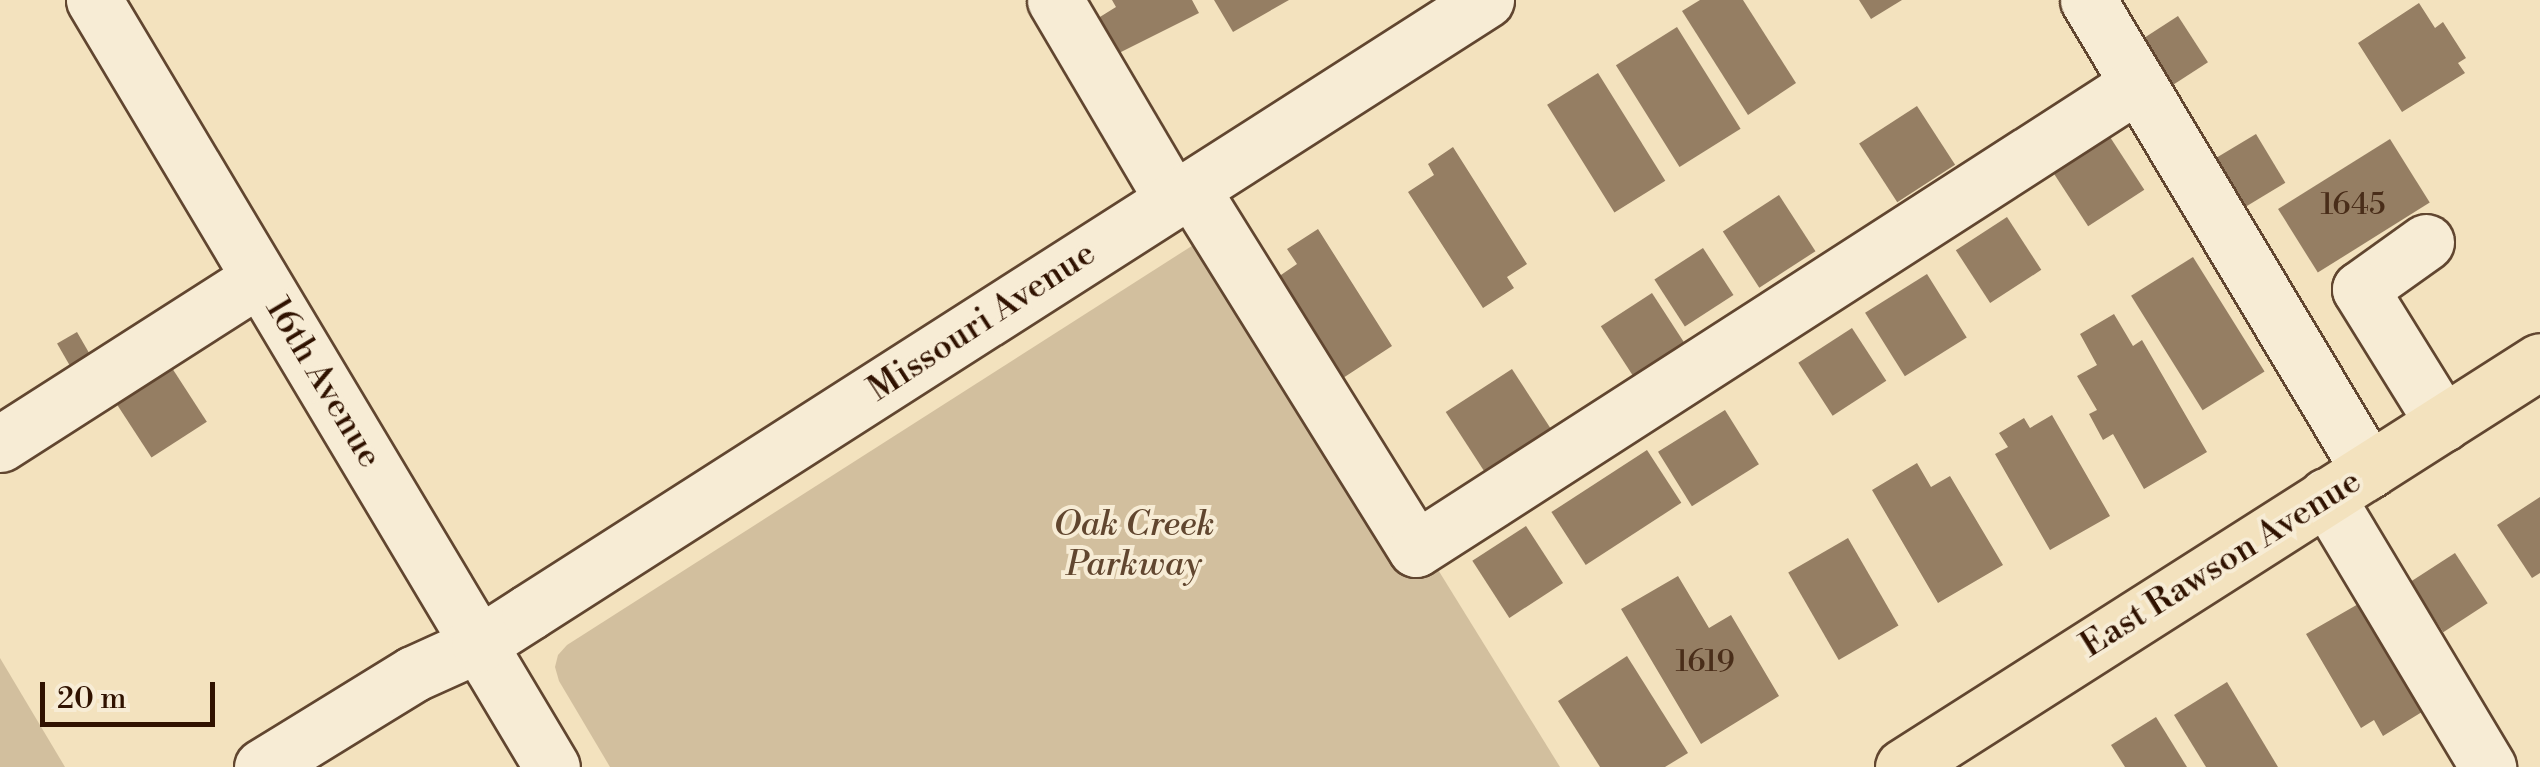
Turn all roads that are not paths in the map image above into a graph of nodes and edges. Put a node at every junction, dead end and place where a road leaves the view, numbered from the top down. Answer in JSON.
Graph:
{"nodes":[{"id":1,"x":94,"y":0,"type":"edge"},
{"id":2,"x":1055,"y":0,"type":"edge"},
{"id":3,"x":1486,"y":0,"type":"edge"},
{"id":4,"x":2088,"y":0,"type":"edge"},
{"id":5,"x":2138,"y":84,"type":"junction"},
{"id":6,"x":1182,"y":194,"type":"junction"},
{"id":7,"x":2426,"y":242,"type":"dead end"},
{"id":8,"x":260,"y":278,"type":"junction"},
{"id":9,"x":2540,"y":360,"type":"edge"},
{"id":10,"x":2443,"y":423,"type":"junction"},
{"id":11,"x":0,"y":444,"type":"edge"},
{"id":12,"x":2347,"y":483,"type":"junction"},
{"id":13,"x":479,"y":644,"type":"junction"},
{"id":14,"x":262,"y":767,"type":"edge"},
{"id":15,"x":552,"y":767,"type":"edge"},
{"id":16,"x":1902,"y":767,"type":"edge"},
{"id":17,"x":2488,"y":767,"type":"edge"}],
"edges":[{"from":1,"to":8,"type":"street","name":"16th Avenue"},
{"from":2,"to":6,"type":"street"},
{"from":3,"to":6,"type":"street","name":"Missouri Avenue"},
{"from":4,"to":5,"type":"street"},
{"from":5,"to":6,"type":"street"},
{"from":5,"to":12,"type":"street"},
{"from":6,"to":13,"type":"street","name":"Missouri Avenue"},
{"from":7,"to":10,"type":"street"},
{"from":8,"to":11,"type":"street"},
{"from":8,"to":13,"type":"street","name":"16th Avenue"},
{"from":9,"to":10,"type":"main road","name":"East Rawson Avenue"},
{"from":10,"to":12,"type":"main road","name":"East Rawson Avenue"},
{"from":12,"to":16,"type":"main road","name":"East Rawson Avenue"},
{"from":12,"to":17,"type":"street"},
{"from":13,"to":14,"type":"street","name":"Missouri Avenue"},
{"from":13,"to":15,"type":"street","name":"16th Avenue"}]}
